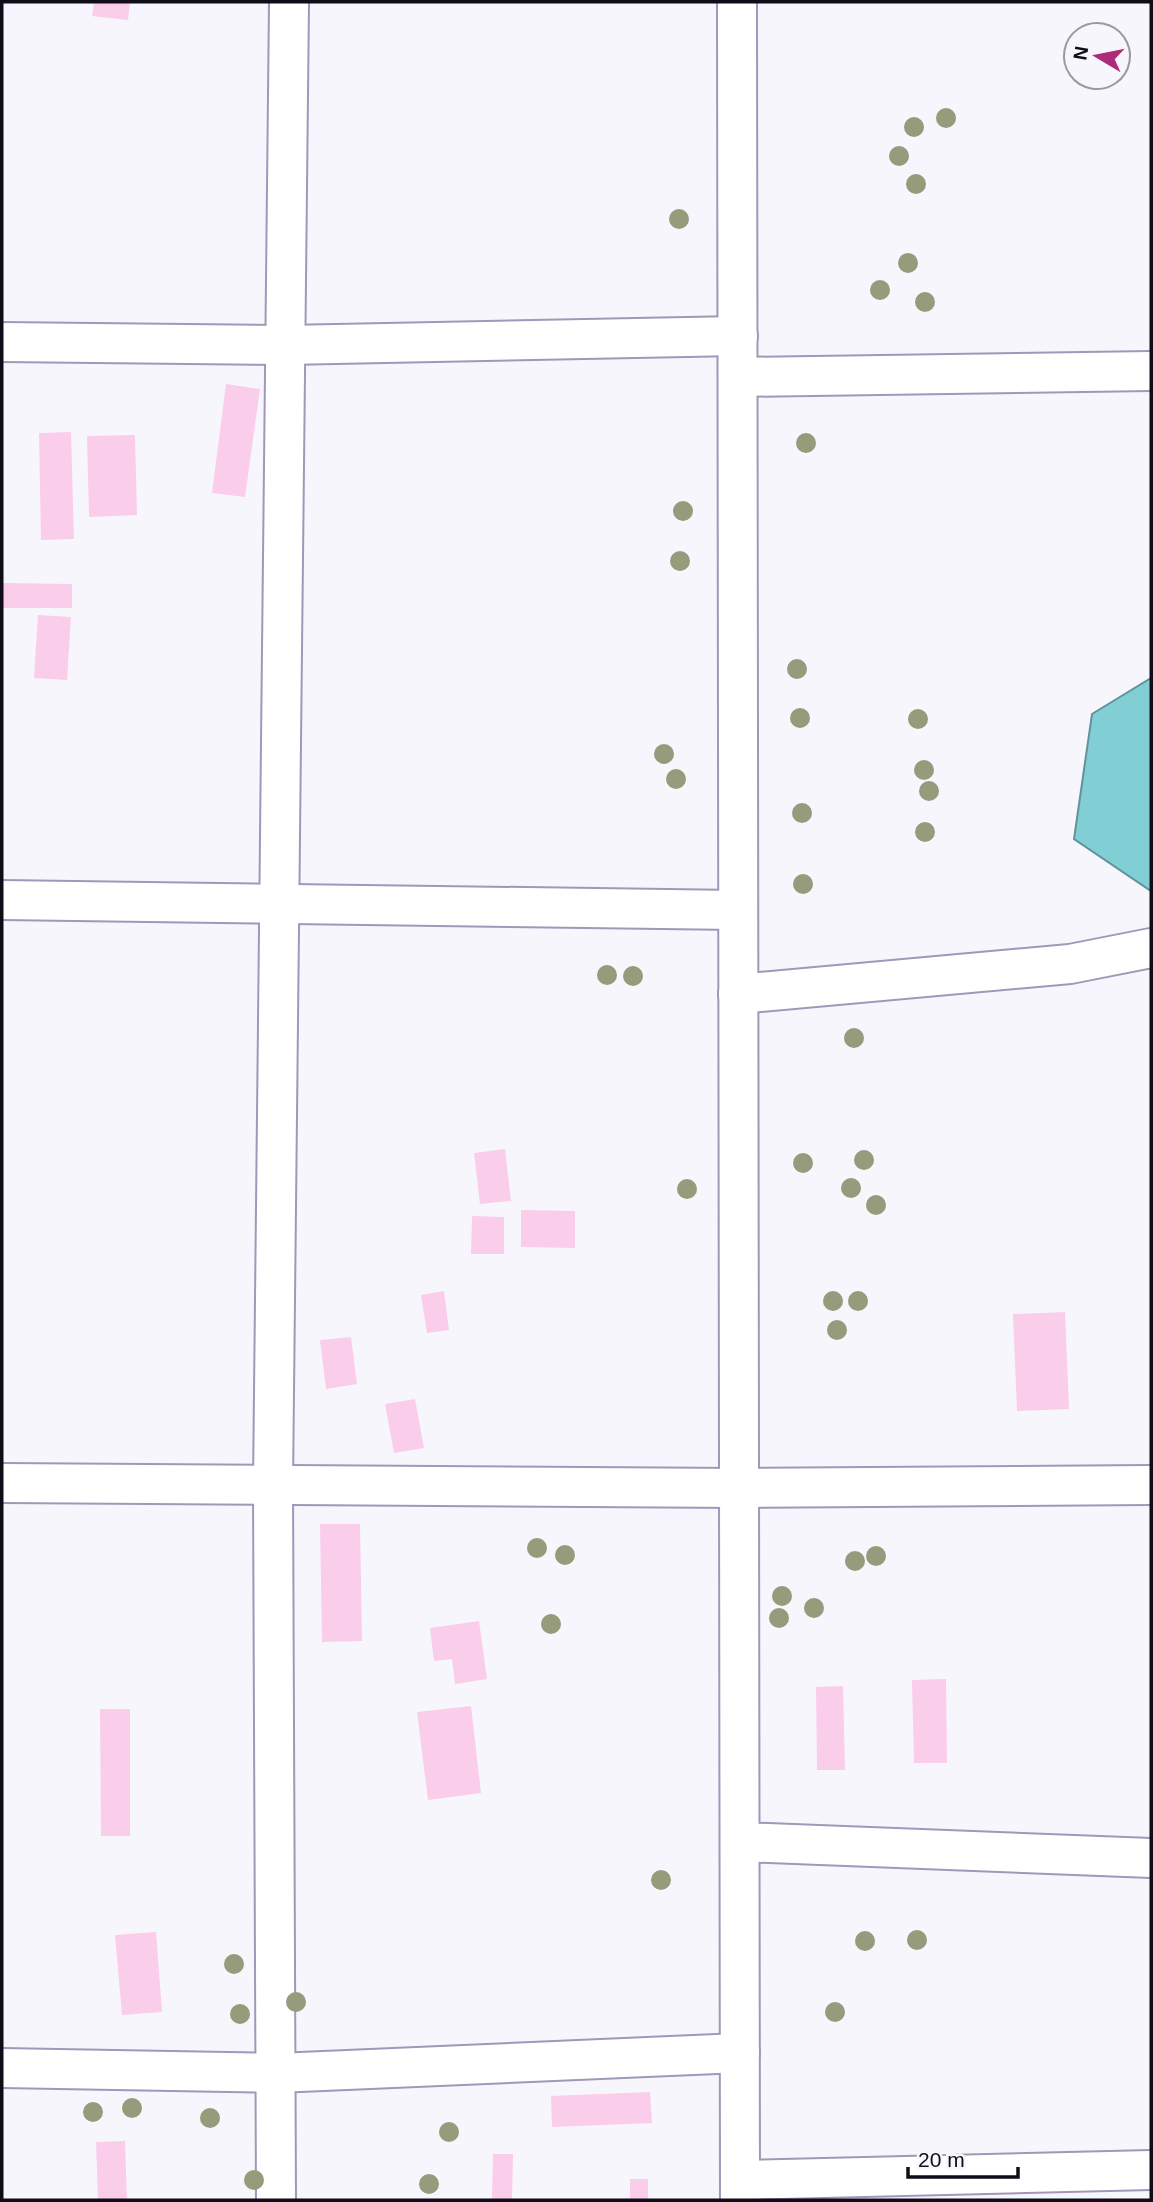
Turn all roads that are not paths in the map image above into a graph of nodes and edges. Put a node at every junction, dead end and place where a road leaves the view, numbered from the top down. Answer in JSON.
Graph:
{"nodes":[{"id":1,"x":289,"y":2,"type":"edge"},
{"id":2,"x":737,"y":2,"type":"edge"},
{"id":3,"x":738,"y":336,"type":"junction"},
{"id":4,"x":2,"y":342,"type":"edge"},
{"id":5,"x":286,"y":345,"type":"junction"},
{"id":6,"x":1151,"y":371,"type":"edge"},
{"id":7,"x":738,"y":377,"type":"junction"},
{"id":8,"x":2,"y":900,"type":"edge"},
{"id":9,"x":282,"y":904,"type":"junction"},
{"id":10,"x":738,"y":910,"type":"junction"},
{"id":11,"x":1151,"y":948,"type":"edge"},
{"id":12,"x":738,"y":994,"type":"junction"},
{"id":13,"x":2,"y":1483,"type":"edge"},
{"id":14,"x":273,"y":1485,"type":"junction"},
{"id":15,"x":1151,"y":1485,"type":"edge"},
{"id":16,"x":739,"y":1488,"type":"junction"},
{"id":17,"x":740,"y":1842,"type":"junction"},
{"id":18,"x":1151,"y":1858,"type":"edge"},
{"id":19,"x":740,"y":2053,"type":"junction"},
{"id":20,"x":2,"y":2067,"type":"edge"},
{"id":21,"x":277,"y":2073,"type":"junction"},
{"id":22,"x":1151,"y":2170,"type":"edge"},
{"id":23,"x":740,"y":2190,"type":"edge"},
{"id":24,"x":276,"y":2200,"type":"edge"}],
"edges":[{"from":1,"to":5,"type":"street"},
{"from":2,"to":3,"type":"street"},
{"from":3,"to":5,"type":"street"},
{"from":3,"to":7,"type":"street"},
{"from":4,"to":5,"type":"street"},
{"from":5,"to":9,"type":"street"},
{"from":6,"to":7,"type":"street"},
{"from":7,"to":10,"type":"street"},
{"from":8,"to":9,"type":"street"},
{"from":9,"to":10,"type":"street"},
{"from":9,"to":14,"type":"street"},
{"from":10,"to":12,"type":"street"},
{"from":11,"to":12,"type":"street"},
{"from":12,"to":16,"type":"street"},
{"from":13,"to":14,"type":"street"},
{"from":14,"to":16,"type":"street"},
{"from":14,"to":21,"type":"street"},
{"from":15,"to":16,"type":"street"},
{"from":16,"to":17,"type":"street"},
{"from":17,"to":18,"type":"street"},
{"from":17,"to":19,"type":"street"},
{"from":19,"to":21,"type":"street"},
{"from":19,"to":23,"type":"street"},
{"from":20,"to":21,"type":"street"},
{"from":21,"to":24,"type":"street"},
{"from":22,"to":23,"type":"street"}]}
